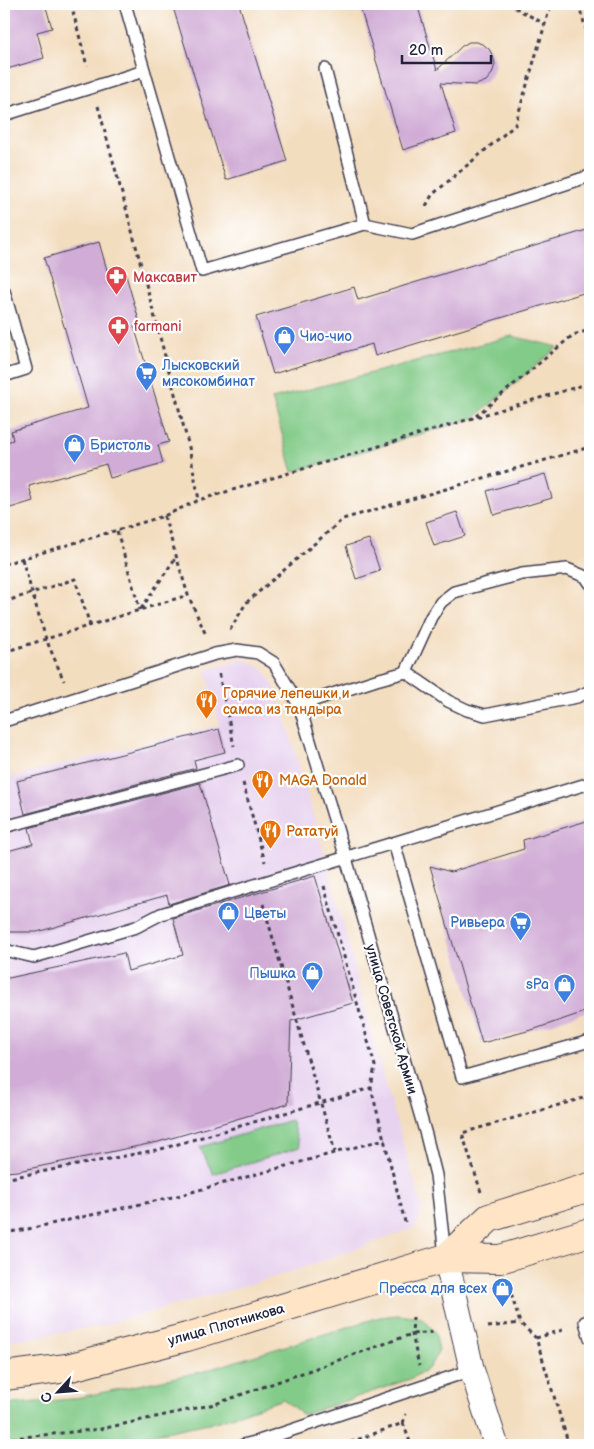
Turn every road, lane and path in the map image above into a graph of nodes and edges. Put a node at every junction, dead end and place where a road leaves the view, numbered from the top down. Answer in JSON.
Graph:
{"nodes":[{"id":1,"x":125,"y":4,"type":"edge"},
{"id":2,"x":508,"y":4,"type":"edge"},
{"id":3,"x":551,"y":4,"type":"edge"},
{"id":4,"x":578,"y":4,"type":"edge"},
{"id":5,"x":545,"y":24,"type":"junction"},
{"id":6,"x":590,"y":41,"type":"edge"},
{"id":7,"x":325,"y":69,"type":"dead end"},
{"id":8,"x":144,"y":71,"type":"junction"},
{"id":9,"x":4,"y":115,"type":"edge"},
{"id":10,"x":590,"y":176,"type":"edge"},
{"id":11,"x":127,"y":212,"type":"dead end"},
{"id":12,"x":365,"y":224,"type":"junction"},
{"id":13,"x":412,"y":234,"type":"junction"},
{"id":14,"x":4,"y":292,"type":"edge"},
{"id":15,"x":590,"y":330,"type":"edge"},
{"id":16,"x":4,"y":376,"type":"edge"},
{"id":17,"x":590,"y":383,"type":"edge"},
{"id":18,"x":474,"y":418,"type":"junction"},
{"id":19,"x":590,"y":447,"type":"edge"},
{"id":20,"x":199,"y":500,"type":"junction"},
{"id":21,"x":164,"y":516,"type":"junction"},
{"id":22,"x":117,"y":531,"type":"junction"},
{"id":23,"x":176,"y":557,"type":"junction"},
{"id":24,"x":22,"y":559,"type":"junction"},
{"id":25,"x":4,"y":564,"type":"edge"},
{"id":26,"x":590,"y":584,"type":"edge"},
{"id":27,"x":32,"y":593,"type":"junction"},
{"id":28,"x":188,"y":595,"type":"junction"},
{"id":29,"x":4,"y":602,"type":"edge"},
{"id":30,"x":140,"y":610,"type":"junction"},
{"id":31,"x":90,"y":626,"type":"junction"},
{"id":32,"x":4,"y":627,"type":"edge"},
{"id":33,"x":46,"y":639,"type":"junction"},
{"id":34,"x":11,"y":650,"type":"junction"},
{"id":35,"x":4,"y":652,"type":"edge"},
{"id":36,"x":215,"y":654,"type":"junction"},
{"id":37,"x":406,"y":672,"type":"junction"},
{"id":38,"x":590,"y":691,"type":"edge"},
{"id":39,"x":72,"y":700,"type":"junction"},
{"id":40,"x":299,"y":705,"type":"junction"},
{"id":41,"x":4,"y":721,"type":"edge"},
{"id":42,"x":238,"y":765,"type":"dead end"},
{"id":43,"x":590,"y":783,"type":"edge"},
{"id":44,"x":4,"y":827,"type":"edge"},
{"id":45,"x":394,"y":844,"type":"junction"},
{"id":46,"x":346,"y":858,"type":"junction"},
{"id":47,"x":318,"y":866,"type":"junction"},
{"id":48,"x":257,"y":884,"type":"junction"},
{"id":49,"x":4,"y":950,"type":"edge"},
{"id":50,"x":590,"y":1040,"type":"edge"},
{"id":51,"x":371,"y":1088,"type":"junction"},
{"id":52,"x":590,"y":1096,"type":"edge"},
{"id":53,"x":320,"y":1103,"type":"junction"},
{"id":54,"x":385,"y":1138,"type":"junction"},
{"id":55,"x":335,"y":1152,"type":"junction"},
{"id":56,"x":4,"y":1179,"type":"edge"},
{"id":57,"x":590,"y":1187,"type":"edge"},
{"id":58,"x":481,"y":1192,"type":"dead end"},
{"id":59,"x":405,"y":1222,"type":"dead end"},
{"id":60,"x":590,"y":1232,"type":"edge"},
{"id":61,"x":4,"y":1233,"type":"edge"},
{"id":62,"x":446,"y":1258,"type":"junction"},
{"id":63,"x":507,"y":1280,"type":"dead end"},
{"id":64,"x":585,"y":1322,"type":"dead end"},
{"id":65,"x":520,"y":1324,"type":"junction"},
{"id":66,"x":481,"y":1327,"type":"dead end"},
{"id":67,"x":434,"y":1332,"type":"dead end"},
{"id":68,"x":590,"y":1338,"type":"edge"},
{"id":69,"x":472,"y":1370,"type":"junction"},
{"id":70,"x":4,"y":1376,"type":"edge"},
{"id":71,"x":4,"y":1439,"type":"edge"},
{"id":72,"x":243,"y":1445,"type":"edge"},
{"id":73,"x":343,"y":1445,"type":"edge"},
{"id":74,"x":411,"y":1445,"type":"edge"},
{"id":75,"x":496,"y":1445,"type":"edge"},
{"id":76,"x":569,"y":1445,"type":"edge"}],
"edges":[{"from":1,"to":8,"type":"lane"},
{"from":2,"to":5,"type":"path"},
{"from":3,"to":5,"type":"path"},
{"from":4,"to":6,"type":"path"},
{"from":5,"to":13,"type":"path"},
{"from":7,"to":12,"type":"lane"},
{"from":8,"to":9,"type":"lane"},
{"from":8,"to":12,"type":"lane"},
{"from":10,"to":13,"type":"lane"},
{"from":11,"to":20,"type":"path"},
{"from":12,"to":13,"type":"lane"},
{"from":14,"to":16,"type":"lane"},
{"from":15,"to":18,"type":"path"},
{"from":17,"to":18,"type":"path"},
{"from":18,"to":20,"type":"path"},
{"from":19,"to":36,"type":"path"},
{"from":20,"to":21,"type":"path"},
{"from":21,"to":22,"type":"path"},
{"from":21,"to":23,"type":"path"},
{"from":22,"to":24,"type":"path"},
{"from":22,"to":30,"type":"path"},
{"from":23,"to":28,"type":"path"},
{"from":23,"to":30,"type":"path"},
{"from":24,"to":25,"type":"path"},
{"from":24,"to":27,"type":"path"},
{"from":26,"to":37,"type":"lane"},
{"from":27,"to":29,"type":"path"},
{"from":27,"to":31,"type":"path"},
{"from":27,"to":33,"type":"path"},
{"from":28,"to":30,"type":"path"},
{"from":28,"to":36,"type":"path"},
{"from":30,"to":31,"type":"path"},
{"from":31,"to":33,"type":"path"},
{"from":32,"to":34,"type":"path"},
{"from":33,"to":34,"type":"path"},
{"from":33,"to":39,"type":"path"},
{"from":34,"to":35,"type":"path"},
{"from":36,"to":39,"type":"lane","name":"улица Советской Армии"},
{"from":36,"to":40,"type":"lane","name":"улица Советской Армии"},
{"from":37,"to":38,"type":"lane"},
{"from":37,"to":40,"type":"lane"},
{"from":39,"to":41,"type":"lane","name":"улица Советской Армии"},
{"from":40,"to":46,"type":"lane","name":"улица Советской Армии"},
{"from":42,"to":44,"type":"lane"},
{"from":43,"to":45,"type":"lane"},
{"from":45,"to":46,"type":"lane"},
{"from":45,"to":50,"type":"lane"},
{"from":46,"to":47,"type":"lane"},
{"from":46,"to":62,"type":"lane","name":"улица Советской Армии"},
{"from":47,"to":48,"type":"lane"},
{"from":47,"to":51,"type":"path"},
{"from":48,"to":49,"type":"lane"},
{"from":48,"to":53,"type":"path"},
{"from":51,"to":53,"type":"path"},
{"from":51,"to":54,"type":"path"},
{"from":52,"to":58,"type":"path"},
{"from":53,"to":55,"type":"path"},
{"from":53,"to":56,"type":"path"},
{"from":54,"to":55,"type":"path"},
{"from":54,"to":59,"type":"path"},
{"from":55,"to":61,"type":"path"},
{"from":57,"to":62,"type":"main road"},
{"from":60,"to":62,"type":"main road"},
{"from":62,"to":69,"type":"street","name":"улица Советской Армии"},
{"from":62,"to":70,"type":"main road","name":"улица Плотникова"},
{"from":63,"to":65,"type":"path"},
{"from":64,"to":68,"type":"lane"},
{"from":65,"to":66,"type":"path"},
{"from":65,"to":76,"type":"path"},
{"from":67,"to":71,"type":"path"},
{"from":69,"to":72,"type":"lane"},
{"from":69,"to":75,"type":"street","name":"улица Советской Армии"},
{"from":73,"to":74,"type":"path"}]}
